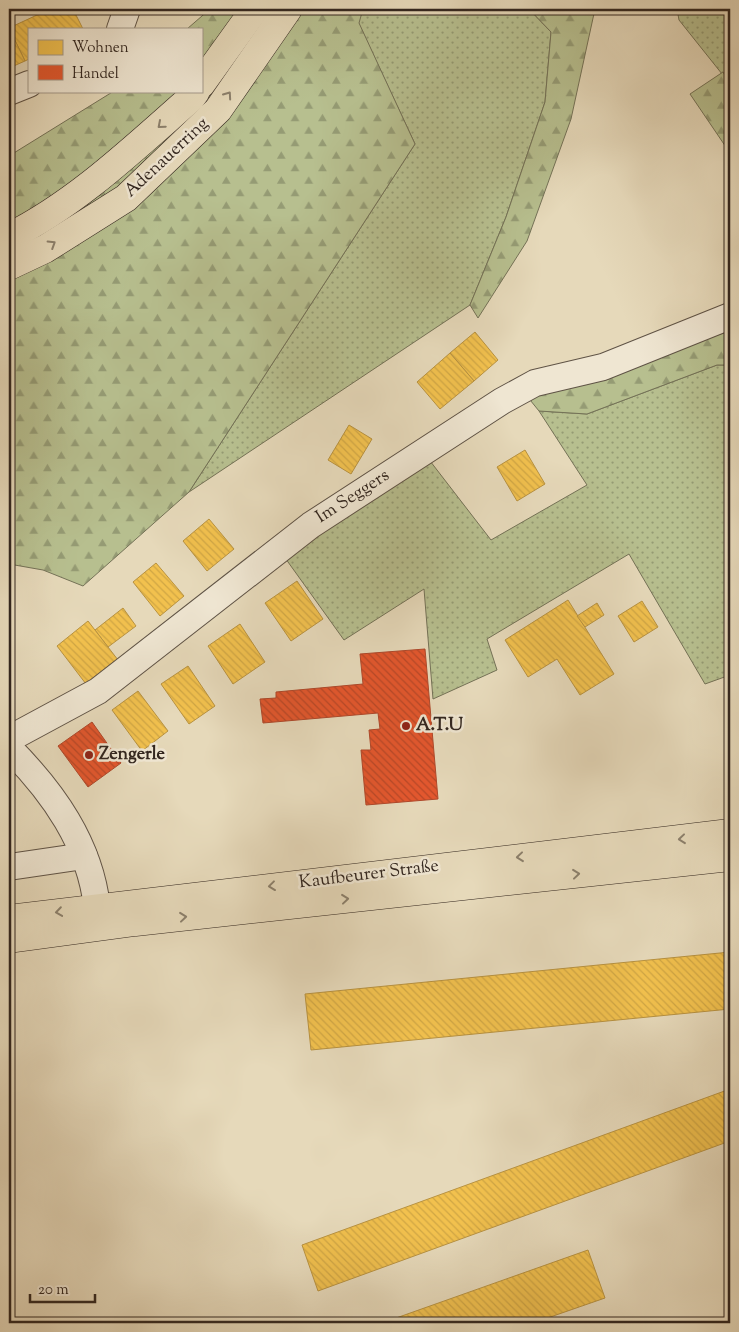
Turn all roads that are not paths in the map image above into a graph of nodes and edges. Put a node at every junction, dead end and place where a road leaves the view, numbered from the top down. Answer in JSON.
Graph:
{"nodes":[{"id":1,"x":127,"y":9,"type":"edge"},
{"id":2,"x":255,"y":9,"type":"edge"},
{"id":3,"x":288,"y":9,"type":"edge"},
{"id":4,"x":120,"y":28,"type":"edge"},
{"id":5,"x":202,"y":83,"type":"edge"},
{"id":6,"x":28,"y":84,"type":"edge"},
{"id":7,"x":9,"y":92,"type":"edge"},
{"id":8,"x":195,"y":92,"type":"edge"},
{"id":9,"x":9,"y":237,"type":"edge"},
{"id":10,"x":9,"y":266,"type":"edge"},
{"id":11,"x":730,"y":316,"type":"edge"},
{"id":12,"x":9,"y":739,"type":"edge"},
{"id":13,"x":9,"y":748,"type":"edge"},
{"id":14,"x":730,"y":833,"type":"edge"},
{"id":15,"x":84,"y":856,"type":"junction"},
{"id":16,"x":730,"y":857,"type":"edge"},
{"id":17,"x":9,"y":867,"type":"edge"},
{"id":18,"x":97,"y":907,"type":"junction"},
{"id":19,"x":9,"y":919,"type":"edge"},
{"id":20,"x":9,"y":939,"type":"edge"}],
"edges":[{"from":1,"to":4,"type":"street"},
{"from":2,"to":5,"type":"main road"},
{"from":10,"to":3,"type":"main road","name":"Adenauerring","one_way":true},
{"from":6,"to":7,"type":"street"},
{"from":8,"to":9,"type":"main road","name":"Adenauerring","one_way":true},
{"from":11,"to":12,"type":"street","name":"Im Seggers"},
{"from":13,"to":15,"type":"street"},
{"from":14,"to":18,"type":"main road","name":"Kaufbeurer Straße","one_way":true},
{"from":15,"to":17,"type":"street"},
{"from":15,"to":18,"type":"street"},
{"from":20,"to":16,"type":"main road","name":"Kaufbeurer Straße","one_way":true},
{"from":18,"to":19,"type":"main road","name":"Kaufbeurer Straße","one_way":true}]}
